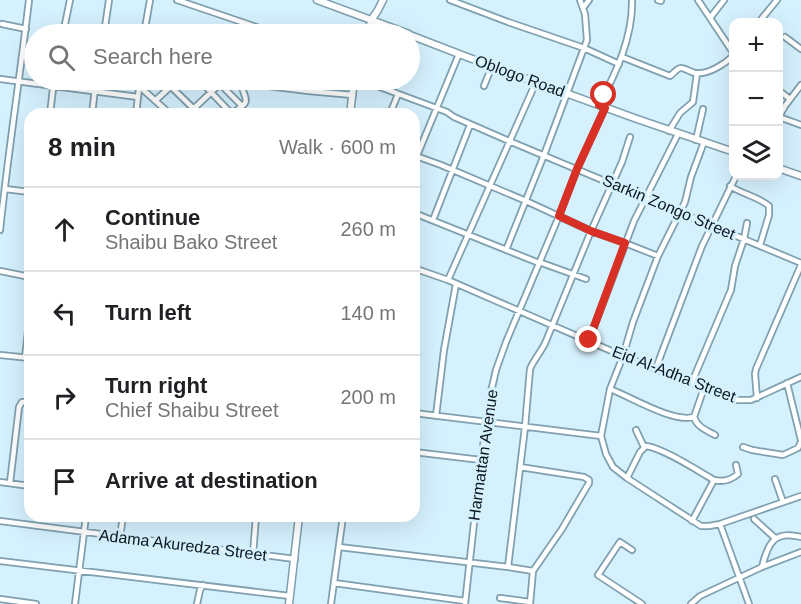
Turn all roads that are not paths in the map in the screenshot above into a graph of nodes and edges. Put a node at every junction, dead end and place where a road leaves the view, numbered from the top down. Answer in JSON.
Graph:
{"nodes":[{"id":1,"x":29,"y":0,"type":"edge"},
{"id":2,"x":70,"y":0,"type":"edge"},
{"id":3,"x":109,"y":0,"type":"edge"},
{"id":4,"x":150,"y":0,"type":"edge"},
{"id":5,"x":177,"y":0,"type":"edge"},
{"id":6,"x":317,"y":0,"type":"edge"},
{"id":7,"x":382,"y":0,"type":"edge"},
{"id":8,"x":450,"y":0,"type":"edge"},
{"id":9,"x":580,"y":0,"type":"edge"},
{"id":10,"x":589,"y":0,"type":"edge"},
{"id":11,"x":633,"y":0,"type":"edge"},
{"id":12,"x":698,"y":0,"type":"edge"},
{"id":13,"x":724,"y":0,"type":"edge"},
{"id":14,"x":777,"y":0,"type":"edge"},
{"id":15,"x":334,"y":3,"type":"edge"},
{"id":16,"x":583,"y":8,"type":"junction"},
{"id":17,"x":710,"y":18,"type":"junction"},
{"id":18,"x":762,"y":18,"type":"edge"},
{"id":19,"x":372,"y":19,"type":"junction"},
{"id":20,"x":2,"y":24,"type":"dead end"},
{"id":21,"x":27,"y":24,"type":"edge"},
{"id":22,"x":65,"y":24,"type":"edge"},
{"id":23,"x":105,"y":24,"type":"edge"},
{"id":24,"x":146,"y":24,"type":"edge"},
{"id":25,"x":248,"y":24,"type":"edge"},
{"id":26,"x":371,"y":24,"type":"edge"},
{"id":27,"x":384,"y":24,"type":"edge"},
{"id":28,"x":24,"y":29,"type":"edge"},
{"id":29,"x":785,"y":37,"type":"dead end"},
{"id":30,"x":420,"y":39,"type":"edge"},
{"id":31,"x":24,"y":44,"type":"edge"},
{"id":32,"x":729,"y":46,"type":"edge"},
{"id":33,"x":584,"y":48,"type":"junction"},
{"id":34,"x":801,"y":50,"type":"edge"},
{"id":35,"x":459,"y":54,"type":"junction"},
{"id":36,"x":622,"y":57,"type":"junction"},
{"id":37,"x":729,"y":59,"type":"edge"},
{"id":38,"x":619,"y":64,"type":"junction"},
{"id":39,"x":492,"y":66,"type":"junction"},
{"id":40,"x":697,"y":73,"type":"junction"},
{"id":41,"x":0,"y":79,"type":"edge"},
{"id":42,"x":19,"y":82,"type":"junction"},
{"id":43,"x":536,"y":82,"type":"junction"},
{"id":44,"x":24,"y":83,"type":"edge"},
{"id":45,"x":801,"y":85,"type":"edge"},
{"id":46,"x":484,"y":86,"type":"dead end"},
{"id":47,"x":53,"y":90,"type":"edge"},
{"id":48,"x":87,"y":90,"type":"edge"},
{"id":49,"x":139,"y":90,"type":"edge"},
{"id":50,"x":144,"y":90,"type":"edge"},
{"id":51,"x":167,"y":90,"type":"edge"},
{"id":52,"x":173,"y":90,"type":"edge"},
{"id":53,"x":229,"y":90,"type":"edge"},
{"id":54,"x":243,"y":90,"type":"edge"},
{"id":55,"x":293,"y":90,"type":"edge"},
{"id":56,"x":353,"y":90,"type":"edge"},
{"id":57,"x":387,"y":90,"type":"edge"},
{"id":58,"x":95,"y":91,"type":"junction"},
{"id":59,"x":210,"y":92,"type":"joint"},
{"id":60,"x":308,"y":92,"type":"joint"},
{"id":61,"x":568,"y":93,"type":"junction"},
{"id":62,"x":398,"y":94,"type":"junction"},
{"id":63,"x":783,"y":94,"type":"edge"},
{"id":64,"x":352,"y":95,"type":"junction"},
{"id":65,"x":138,"y":97,"type":"junction"},
{"id":66,"x":790,"y":99,"type":"junction"},
{"id":67,"x":156,"y":100,"type":"junction"},
{"id":68,"x":242,"y":106,"type":"junction"},
{"id":69,"x":602,"y":106,"type":"junction"},
{"id":70,"x":51,"y":108,"type":"edge"},
{"id":71,"x":93,"y":108,"type":"edge"},
{"id":72,"x":137,"y":108,"type":"edge"},
{"id":73,"x":164,"y":108,"type":"edge"},
{"id":74,"x":193,"y":108,"type":"edge"},
{"id":75,"x":195,"y":108,"type":"edge"},
{"id":76,"x":226,"y":108,"type":"edge"},
{"id":77,"x":239,"y":108,"type":"edge"},
{"id":78,"x":351,"y":108,"type":"edge"},
{"id":79,"x":392,"y":108,"type":"edge"},
{"id":80,"x":436,"y":108,"type":"junction"},
{"id":81,"x":703,"y":109,"type":"dead end"},
{"id":82,"x":783,"y":110,"type":"edge"},
{"id":83,"x":783,"y":118,"type":"edge"},
{"id":84,"x":471,"y":125,"type":"junction"},
{"id":85,"x":801,"y":125,"type":"edge"},
{"id":86,"x":669,"y":131,"type":"junction"},
{"id":87,"x":678,"y":134,"type":"junction"},
{"id":88,"x":630,"y":137,"type":"dead end"},
{"id":89,"x":696,"y":140,"type":"junction"},
{"id":90,"x":508,"y":141,"type":"junction"},
{"id":91,"x":704,"y":142,"type":"junction"},
{"id":92,"x":420,"y":148,"type":"edge"},
{"id":93,"x":729,"y":150,"type":"edge"},
{"id":94,"x":544,"y":155,"type":"junction"},
{"id":95,"x":420,"y":161,"type":"edge"},
{"id":96,"x":577,"y":169,"type":"junction"},
{"id":97,"x":452,"y":170,"type":"junction"},
{"id":98,"x":783,"y":170,"type":"edge"},
{"id":99,"x":801,"y":176,"type":"edge"},
{"id":100,"x":734,"y":180,"type":"edge"},
{"id":101,"x":612,"y":183,"type":"junction"},
{"id":102,"x":489,"y":186,"type":"junction"},
{"id":103,"x":730,"y":186,"type":"junction"},
{"id":104,"x":4,"y":189,"type":"junction"},
{"id":105,"x":24,"y":191,"type":"edge"},
{"id":106,"x":645,"y":198,"type":"junction"},
{"id":107,"x":526,"y":201,"type":"junction"},
{"id":108,"x":680,"y":212,"type":"junction"},
{"id":109,"x":420,"y":215,"type":"edge"},
{"id":110,"x":1,"y":216,"type":"edge"},
{"id":111,"x":559,"y":216,"type":"junction"},
{"id":112,"x":433,"y":220,"type":"junction"},
{"id":113,"x":747,"y":223,"type":"dead end"},
{"id":114,"x":712,"y":225,"type":"junction"},
{"id":115,"x":0,"y":230,"type":"edge"},
{"id":116,"x":591,"y":231,"type":"junction"},
{"id":117,"x":468,"y":234,"type":"junction"},
{"id":118,"x":744,"y":239,"type":"junction"},
{"id":119,"x":625,"y":243,"type":"junction"},
{"id":120,"x":759,"y":245,"type":"junction"},
{"id":121,"x":506,"y":250,"type":"junction"},
{"id":122,"x":658,"y":256,"type":"junction"},
{"id":123,"x":539,"y":262,"type":"junction"},
{"id":124,"x":801,"y":264,"type":"edge"},
{"id":125,"x":420,"y":270,"type":"edge"},
{"id":126,"x":0,"y":271,"type":"edge"},
{"id":127,"x":573,"y":275,"type":"junction"},
{"id":128,"x":24,"y":276,"type":"edge"},
{"id":129,"x":586,"y":279,"type":"dead end"},
{"id":130,"x":448,"y":280,"type":"junction"},
{"id":131,"x":456,"y":284,"type":"junction"},
{"id":132,"x":520,"y":310,"type":"junction"},
{"id":133,"x":552,"y":326,"type":"junction"},
{"id":134,"x":589,"y":340,"type":"junction"},
{"id":135,"x":0,"y":355,"type":"edge"},
{"id":136,"x":623,"y":356,"type":"junction"},
{"id":137,"x":24,"y":358,"type":"edge"},
{"id":138,"x":656,"y":368,"type":"junction"},
{"id":139,"x":801,"y":377,"type":"edge"},
{"id":140,"x":692,"y":382,"type":"junction"},
{"id":141,"x":788,"y":383,"type":"junction"},
{"id":142,"x":704,"y":388,"type":"junction"},
{"id":143,"x":610,"y":389,"type":"junction"},
{"id":144,"x":757,"y":398,"type":"junction"},
{"id":145,"x":24,"y":402,"type":"edge"},
{"id":146,"x":420,"y":414,"type":"edge"},
{"id":147,"x":436,"y":416,"type":"junction"},
{"id":148,"x":694,"y":417,"type":"junction"},
{"id":149,"x":487,"y":421,"type":"junction"},
{"id":150,"x":525,"y":427,"type":"junction"},
{"id":151,"x":636,"y":430,"type":"dead end"},
{"id":152,"x":715,"y":435,"type":"dead end"},
{"id":153,"x":601,"y":436,"type":"junction"},
{"id":154,"x":801,"y":441,"type":"edge"},
{"id":155,"x":644,"y":447,"type":"junction"},
{"id":156,"x":743,"y":447,"type":"dead end"},
{"id":157,"x":420,"y":453,"type":"edge"},
{"id":158,"x":482,"y":460,"type":"junction"},
{"id":159,"x":736,"y":465,"type":"dead end"},
{"id":160,"x":520,"y":467,"type":"junction"},
{"id":161,"x":627,"y":478,"type":"junction"},
{"id":162,"x":775,"y":479,"type":"dead end"},
{"id":163,"x":714,"y":480,"type":"junction"},
{"id":164,"x":0,"y":482,"type":"edge"},
{"id":165,"x":10,"y":483,"type":"junction"},
{"id":166,"x":24,"y":485,"type":"edge"},
{"id":167,"x":801,"y":496,"type":"edge"},
{"id":168,"x":783,"y":502,"type":"junction"},
{"id":169,"x":754,"y":519,"type":"dead end"},
{"id":170,"x":0,"y":521,"type":"edge"},
{"id":171,"x":692,"y":521,"type":"junction"},
{"id":172,"x":85,"y":522,"type":"edge"},
{"id":173,"x":122,"y":522,"type":"edge"},
{"id":174,"x":256,"y":522,"type":"edge"},
{"id":175,"x":298,"y":522,"type":"edge"},
{"id":176,"x":342,"y":522,"type":"edge"},
{"id":177,"x":720,"y":524,"type":"junction"},
{"id":178,"x":84,"y":533,"type":"junction"},
{"id":179,"x":120,"y":537,"type":"junction"},
{"id":180,"x":801,"y":537,"type":"edge"},
{"id":181,"x":775,"y":538,"type":"junction"},
{"id":182,"x":339,"y":547,"type":"junction"},
{"id":183,"x":632,"y":550,"type":"dead end"},
{"id":184,"x":801,"y":552,"type":"edge"},
{"id":185,"x":253,"y":554,"type":"junction"},
{"id":186,"x":295,"y":559,"type":"junction"},
{"id":187,"x":0,"y":561,"type":"edge"},
{"id":188,"x":470,"y":563,"type":"junction"},
{"id":189,"x":508,"y":567,"type":"junction"},
{"id":190,"x":762,"y":567,"type":"junction"},
{"id":191,"x":79,"y":570,"type":"junction"},
{"id":192,"x":533,"y":571,"type":"junction"},
{"id":193,"x":739,"y":577,"type":"junction"},
{"id":194,"x":334,"y":583,"type":"junction"},
{"id":195,"x":203,"y":585,"type":"junction"},
{"id":196,"x":290,"y":596,"type":"junction"},
{"id":197,"x":500,"y":598,"type":"dead end"},
{"id":198,"x":0,"y":599,"type":"edge"},
{"id":199,"x":465,"y":603,"type":"edge"},
{"id":200,"x":530,"y":603,"type":"edge"},
{"id":201,"x":28,"y":604,"type":"edge"},
{"id":202,"x":36,"y":604,"type":"edge"},
{"id":203,"x":75,"y":604,"type":"edge"},
{"id":204,"x":197,"y":604,"type":"edge"},
{"id":205,"x":289,"y":604,"type":"edge"},
{"id":206,"x":331,"y":604,"type":"edge"},
{"id":207,"x":642,"y":604,"type":"edge"},
{"id":208,"x":691,"y":604,"type":"edge"},
{"id":209,"x":749,"y":604,"type":"edge"}],
"edges":[{"from":1,"to":21,"type":"street"},
{"from":2,"to":22,"type":"street"},
{"from":3,"to":23,"type":"street"},
{"from":4,"to":24,"type":"street"},
{"from":5,"to":25,"type":"street"},
{"from":6,"to":15,"type":"main road","name":"Oblogo Road"},
{"from":7,"to":19,"type":"main road"},
{"from":8,"to":33,"type":"street"},
{"from":9,"to":16,"type":"street"},
{"from":10,"to":16,"type":"street"},
{"from":11,"to":36,"type":"street","name":"Harmattan Avenue"},
{"from":12,"to":17,"type":"street"},
{"from":13,"to":17,"type":"street"},
{"from":14,"to":18,"type":"street"},
{"from":15,"to":19,"type":"main road","name":"Oblogo Road"},
{"from":16,"to":33,"type":"street"},
{"from":17,"to":32,"type":"street"},
{"from":19,"to":26,"type":"main road"},
{"from":19,"to":27,"type":"main road","name":"Oblogo Road"},
{"from":20,"to":28,"type":"street"},
{"from":29,"to":34,"type":"street"},
{"from":30,"to":35,"type":"main road","name":"Oblogo Road"},
{"from":31,"to":42,"type":"street"},
{"from":33,"to":38,"type":"street"},
{"from":33,"to":61,"type":"street"},
{"from":35,"to":39,"type":"main road","name":"Oblogo Road"},
{"from":35,"to":80,"type":"street"},
{"from":36,"to":38,"type":"street","name":"Harmattan Avenue"},
{"from":36,"to":40,"type":"street"},
{"from":37,"to":40,"type":"street"},
{"from":38,"to":69,"type":"street","name":"Harmattan Avenue"},
{"from":39,"to":43,"type":"main road","name":"Oblogo Road"},
{"from":39,"to":46,"type":"street"},
{"from":40,"to":86,"type":"street"},
{"from":41,"to":42,"type":"street"},
{"from":42,"to":44,"type":"street"},
{"from":42,"to":104,"type":"street"},
{"from":43,"to":61,"type":"main road","name":"Oblogo Road"},
{"from":43,"to":90,"type":"street"},
{"from":45,"to":66,"type":"street"},
{"from":47,"to":70,"type":"street"},
{"from":48,"to":58,"type":"street"},
{"from":49,"to":65,"type":"street"},
{"from":50,"to":67,"type":"street"},
{"from":51,"to":67,"type":"street"},
{"from":52,"to":74,"type":"street"},
{"from":53,"to":68,"type":"street"},
{"from":54,"to":68,"type":"street"},
{"from":55,"to":60,"type":"street"},
{"from":56,"to":64,"type":"main road"},
{"from":57,"to":62,"type":"street","name":"Sarkin Zongo Street"},
{"from":58,"to":65,"type":"street"},
{"from":58,"to":71,"type":"street"},
{"from":59,"to":75,"type":"street"},
{"from":59,"to":76,"type":"street"},
{"from":60,"to":64,"type":"street"},
{"from":61,"to":69,"type":"main road","name":"Oblogo Road"},
{"from":61,"to":94,"type":"street"},
{"from":62,"to":79,"type":"street"},
{"from":62,"to":80,"type":"street","name":"Sarkin Zongo Street"},
{"from":63,"to":66,"type":"street"},
{"from":64,"to":78,"type":"main road"},
{"from":65,"to":72,"type":"street"},
{"from":66,"to":82,"type":"street"},
{"from":67,"to":73,"type":"street"},
{"from":68,"to":77,"type":"street"},
{"from":69,"to":86,"type":"main road","name":"Oblogo Road"},
{"from":69,"to":96,"type":"street","name":"Harmattan Avenue"},
{"from":80,"to":84,"type":"street","name":"Sarkin Zongo Street"},
{"from":80,"to":92,"type":"street"},
{"from":81,"to":89,"type":"street"},
{"from":83,"to":85,"type":"street"},
{"from":84,"to":90,"type":"street","name":"Sarkin Zongo Street"},
{"from":84,"to":97,"type":"street"},
{"from":86,"to":87,"type":"main road","name":"Oblogo Road"},
{"from":87,"to":89,"type":"main road","name":"Oblogo Road"},
{"from":87,"to":106,"type":"street"},
{"from":88,"to":101,"type":"street"},
{"from":89,"to":91,"type":"main road","name":"Oblogo Road"},
{"from":90,"to":94,"type":"street","name":"Sarkin Zongo Street"},
{"from":90,"to":102,"type":"street"},
{"from":91,"to":93,"type":"main road","name":"Oblogo Road"},
{"from":91,"to":108,"type":"street"},
{"from":94,"to":96,"type":"street","name":"Sarkin Zongo Street"},
{"from":94,"to":107,"type":"street"},
{"from":95,"to":97,"type":"street"},
{"from":96,"to":101,"type":"street","name":"Sarkin Zongo Street"},
{"from":96,"to":111,"type":"street","name":"Harmattan Avenue"},
{"from":97,"to":102,"type":"street"},
{"from":97,"to":112,"type":"street"},
{"from":98,"to":99,"type":"main road"},
{"from":100,"to":103,"type":"street"},
{"from":101,"to":106,"type":"street","name":"Sarkin Zongo Street"},
{"from":101,"to":116,"type":"street"},
{"from":102,"to":107,"type":"street"},
{"from":102,"to":117,"type":"street"},
{"from":103,"to":114,"type":"street"},
{"from":103,"to":120,"type":"street"},
{"from":104,"to":105,"type":"street"},
{"from":104,"to":110,"type":"street"},
{"from":106,"to":108,"type":"street","name":"Sarkin Zongo Street"},
{"from":106,"to":119,"type":"street"},
{"from":107,"to":111,"type":"street"},
{"from":107,"to":121,"type":"street"},
{"from":108,"to":114,"type":"street","name":"Sarkin Zongo Street"},
{"from":108,"to":122,"type":"street"},
{"from":109,"to":112,"type":"street"},
{"from":110,"to":115,"type":"street"},
{"from":111,"to":116,"type":"street"},
{"from":111,"to":123,"type":"street","name":"Harmattan Avenue"},
{"from":112,"to":117,"type":"street"},
{"from":113,"to":118,"type":"street"},
{"from":114,"to":118,"type":"street","name":"Sarkin Zongo Street"},
{"from":114,"to":138,"type":"street"},
{"from":116,"to":119,"type":"street"},
{"from":116,"to":127,"type":"street"},
{"from":117,"to":121,"type":"street"},
{"from":117,"to":130,"type":"street"},
{"from":118,"to":120,"type":"street","name":"Sarkin Zongo Street"},
{"from":118,"to":140,"type":"street"},
{"from":119,"to":122,"type":"street"},
{"from":119,"to":134,"type":"street"},
{"from":120,"to":124,"type":"street","name":"Sarkin Zongo Street"},
{"from":121,"to":123,"type":"street"},
{"from":122,"to":136,"type":"street"},
{"from":123,"to":127,"type":"street"},
{"from":123,"to":132,"type":"street","name":"Harmattan Avenue"},
{"from":124,"to":144,"type":"street"},
{"from":125,"to":130,"type":"street","name":"Eid Al-Adha Street"},
{"from":126,"to":128,"type":"street"},
{"from":127,"to":129,"type":"street"},
{"from":127,"to":133,"type":"street"},
{"from":130,"to":131,"type":"street","name":"Eid Al-Adha Street"},
{"from":131,"to":132,"type":"street","name":"Eid Al-Adha Street"},
{"from":131,"to":147,"type":"street"},
{"from":132,"to":133,"type":"street","name":"Eid Al-Adha Street"},
{"from":132,"to":149,"type":"street","name":"Harmattan Avenue"},
{"from":133,"to":134,"type":"street","name":"Eid Al-Adha Street"},
{"from":133,"to":150,"type":"street"},
{"from":134,"to":136,"type":"street","name":"Eid Al-Adha Street"},
{"from":135,"to":137,"type":"street"},
{"from":136,"to":138,"type":"street","name":"Eid Al-Adha Street"},
{"from":136,"to":143,"type":"street"},
{"from":138,"to":140,"type":"street","name":"Eid Al-Adha Street"},
{"from":139,"to":141,"type":"street","name":"Eid Al-Adha Street"},
{"from":140,"to":142,"type":"street","name":"Eid Al-Adha Street"},
{"from":141,"to":144,"type":"street","name":"Eid Al-Adha Street"},
{"from":141,"to":154,"type":"street"},
{"from":142,"to":144,"type":"street","name":"Eid Al-Adha Street"},
{"from":142,"to":148,"type":"street"},
{"from":143,"to":148,"type":"street"},
{"from":143,"to":153,"type":"street"},
{"from":145,"to":165,"type":"street"},
{"from":146,"to":147,"type":"street"},
{"from":147,"to":149,"type":"street"},
{"from":148,"to":152,"type":"street"},
{"from":149,"to":150,"type":"street"},
{"from":149,"to":158,"type":"street","name":"Harmattan Avenue"},
{"from":150,"to":153,"type":"street"},
{"from":150,"to":160,"type":"street"},
{"from":151,"to":155,"type":"street"},
{"from":153,"to":161,"type":"street"},
{"from":154,"to":156,"type":"street"},
{"from":155,"to":161,"type":"street"},
{"from":155,"to":163,"type":"street"},
{"from":157,"to":158,"type":"street"},
{"from":158,"to":188,"type":"street","name":"Harmattan Avenue"},
{"from":159,"to":163,"type":"street"},
{"from":160,"to":189,"type":"street"},
{"from":160,"to":192,"type":"street"},
{"from":161,"to":171,"type":"street"},
{"from":162,"to":168,"type":"street"},
{"from":163,"to":171,"type":"street"},
{"from":164,"to":165,"type":"street"},
{"from":165,"to":166,"type":"street"},
{"from":167,"to":168,"type":"street"},
{"from":168,"to":177,"type":"street"},
{"from":169,"to":181,"type":"street"},
{"from":170,"to":178,"type":"street","name":"Adama Akuredza Street"},
{"from":171,"to":177,"type":"street"},
{"from":172,"to":178,"type":"street"},
{"from":173,"to":179,"type":"street"},
{"from":174,"to":185,"type":"street"},
{"from":175,"to":186,"type":"main road"},
{"from":176,"to":182,"type":"street"},
{"from":177,"to":193,"type":"street"},
{"from":178,"to":179,"type":"street","name":"Adama Akuredza Street"},
{"from":178,"to":191,"type":"street"},
{"from":179,"to":185,"type":"street","name":"Adama Akuredza Street"},
{"from":180,"to":181,"type":"street"},
{"from":181,"to":190,"type":"street"},
{"from":182,"to":188,"type":"street"},
{"from":182,"to":194,"type":"street"},
{"from":183,"to":207,"type":"street"},
{"from":184,"to":190,"type":"street"},
{"from":185,"to":186,"type":"street","name":"Adama Akuredza Street"},
{"from":186,"to":196,"type":"main road"},
{"from":187,"to":191,"type":"street"},
{"from":188,"to":189,"type":"street"},
{"from":188,"to":199,"type":"street","name":"Harmattan Avenue"},
{"from":189,"to":192,"type":"street"},
{"from":190,"to":193,"type":"street"},
{"from":191,"to":195,"type":"street"},
{"from":191,"to":203,"type":"street"},
{"from":192,"to":200,"type":"street"},
{"from":193,"to":208,"type":"street"},
{"from":193,"to":209,"type":"street"},
{"from":194,"to":199,"type":"street"},
{"from":194,"to":206,"type":"street"},
{"from":195,"to":196,"type":"street"},
{"from":195,"to":204,"type":"street"},
{"from":196,"to":205,"type":"main road"},
{"from":197,"to":200,"type":"street"},
{"from":198,"to":201,"type":"street"},
{"from":201,"to":202,"type":"street"}]}
